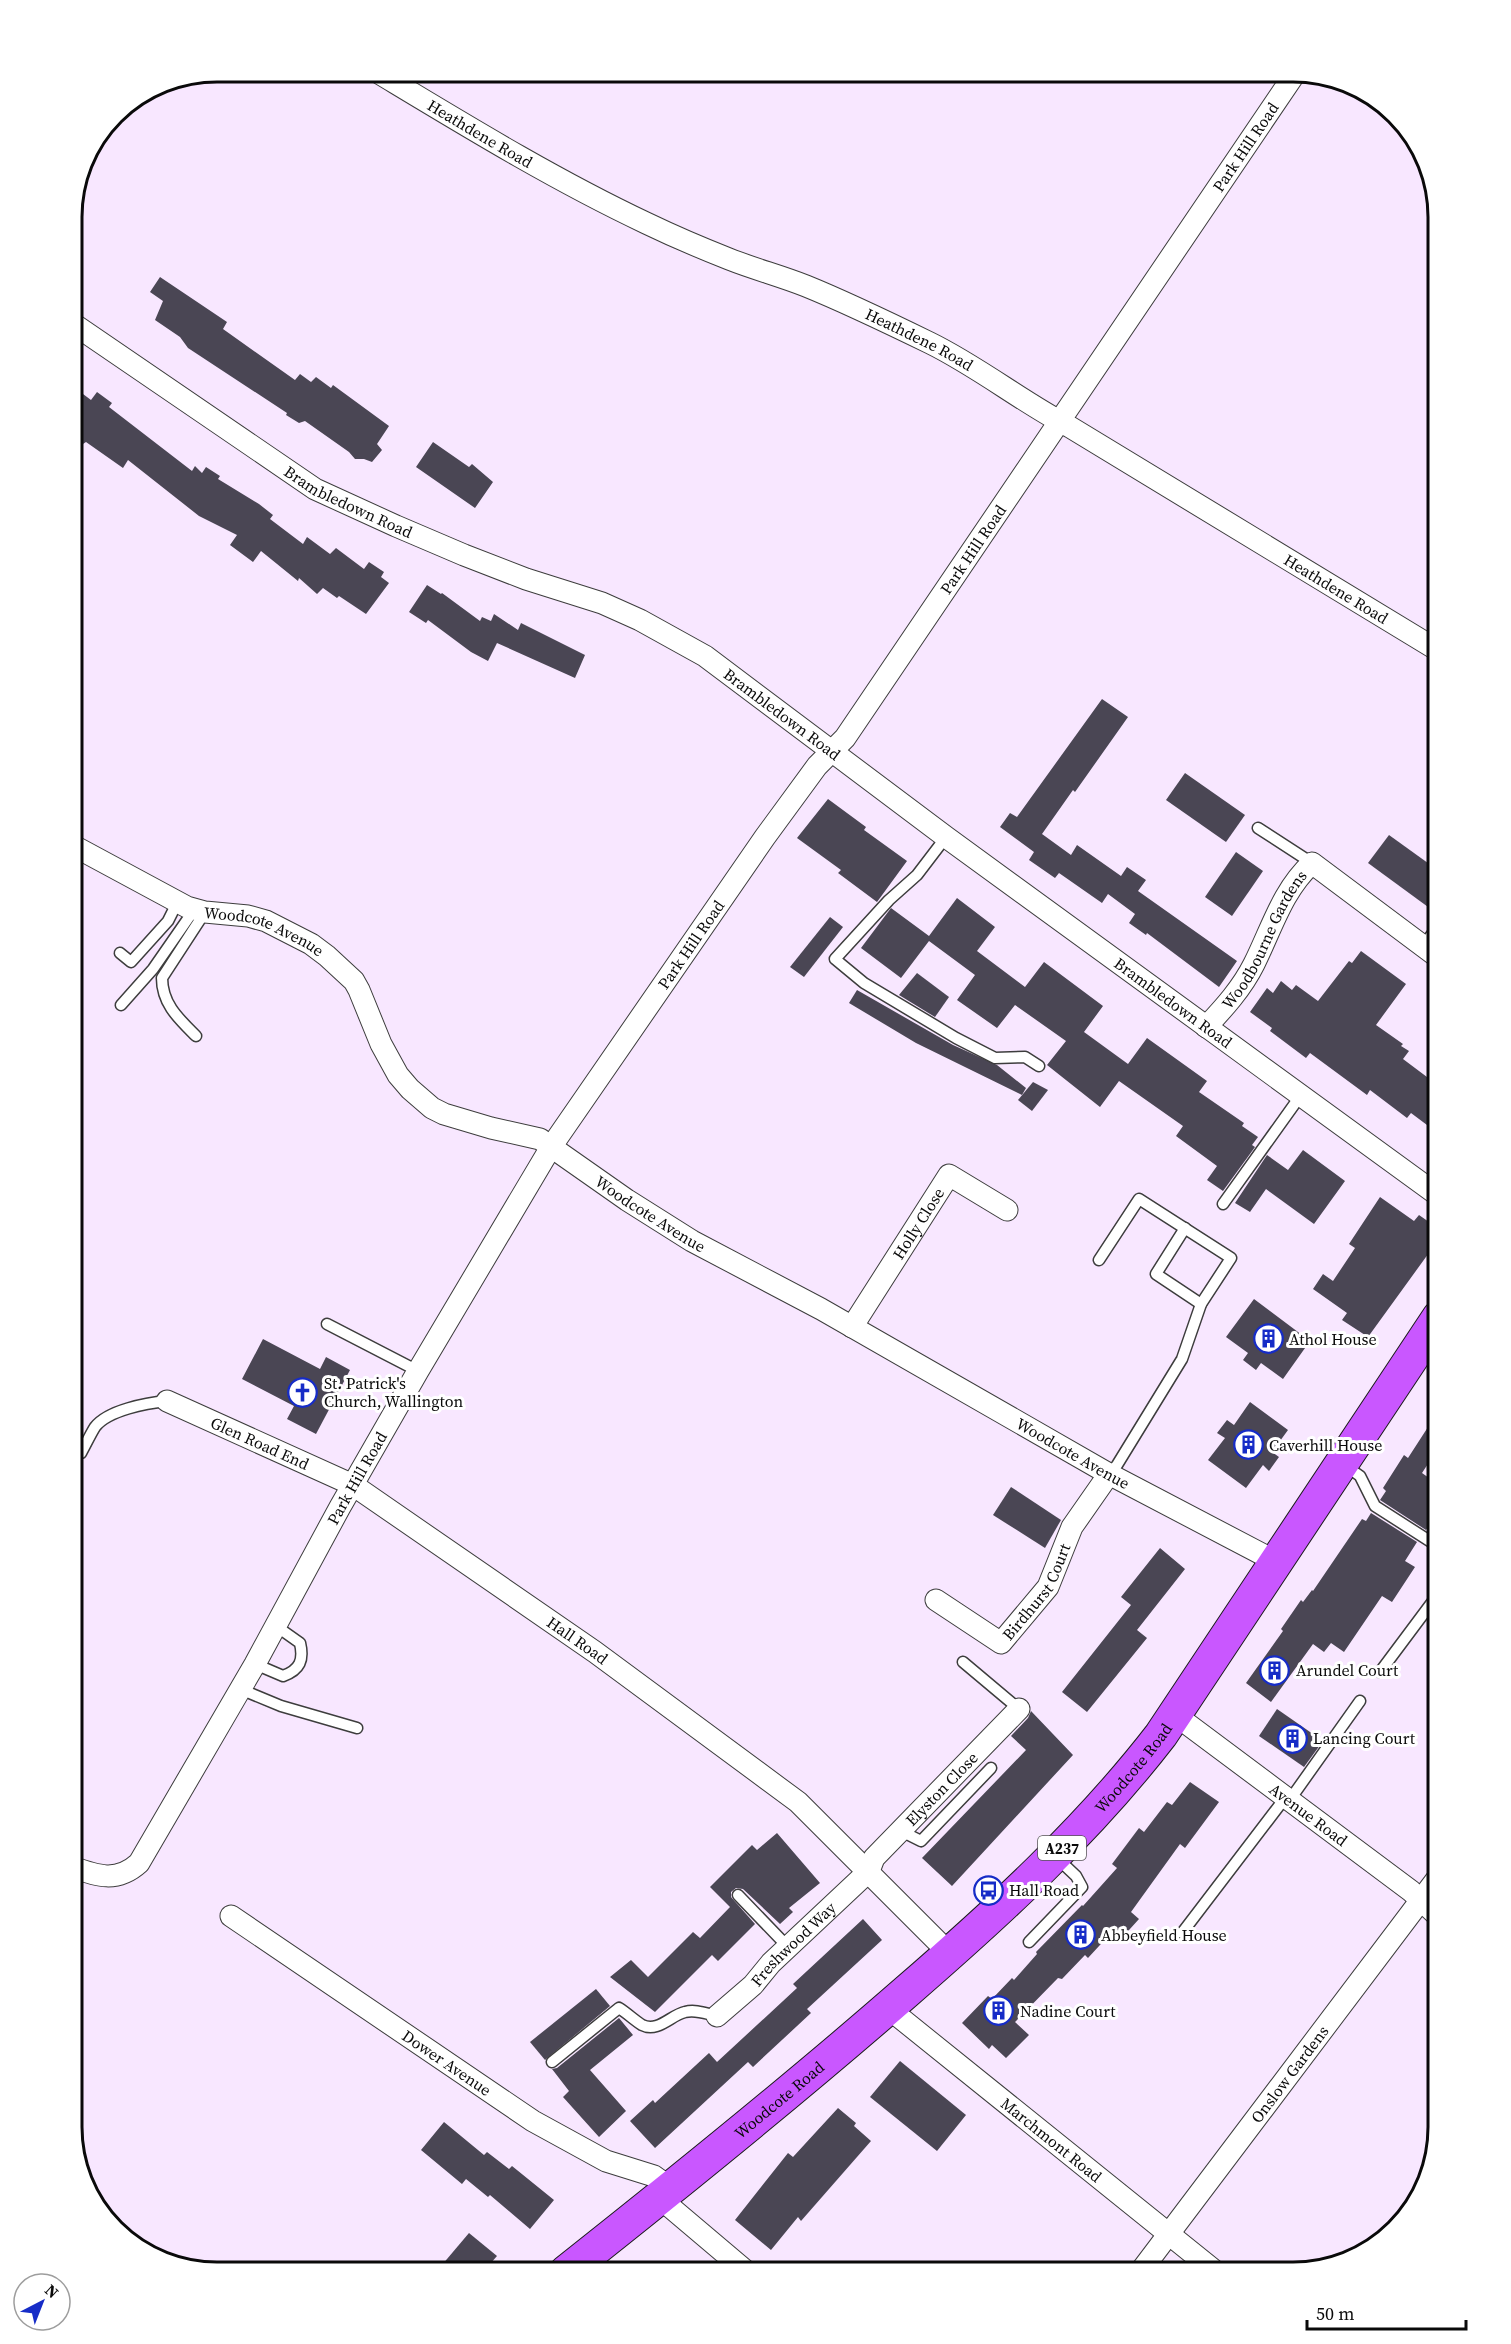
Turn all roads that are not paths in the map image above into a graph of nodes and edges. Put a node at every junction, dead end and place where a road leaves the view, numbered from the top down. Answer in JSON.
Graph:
{"nodes":[{"id":1,"x":394,"y":83,"type":"edge"},
{"id":2,"x":1289,"y":83,"type":"edge"},
{"id":3,"x":83,"y":330,"type":"edge"},
{"id":4,"x":1059,"y":422,"type":"junction"},
{"id":5,"x":1428,"y":644,"type":"edge"},
{"id":6,"x":832,"y":751,"type":"junction"},
{"id":7,"x":1258,"y":828,"type":"dead end"},
{"id":8,"x":946,"y":837,"type":"junction"},
{"id":9,"x":83,"y":851,"type":"edge"},
{"id":10,"x":1312,"y":863,"type":"junction"},
{"id":11,"x":192,"y":909,"type":"junction"},
{"id":12,"x":1428,"y":950,"type":"edge"},
{"id":13,"x":120,"y":953,"type":"dead end"},
{"id":14,"x":121,"y":1005,"type":"dead end"},
{"id":15,"x":1206,"y":1027,"type":"junction"},
{"id":16,"x":196,"y":1036,"type":"dead end"},
{"id":17,"x":1039,"y":1066,"type":"dead end"},
{"id":18,"x":1301,"y":1095,"type":"junction"},
{"id":19,"x":551,"y":1147,"type":"junction"},
{"id":20,"x":1428,"y":1188,"type":"edge"},
{"id":21,"x":1223,"y":1204,"type":"dead end"},
{"id":22,"x":1007,"y":1210,"type":"dead end"},
{"id":23,"x":1185,"y":1228,"type":"junction"},
{"id":24,"x":1099,"y":1260,"type":"dead end"},
{"id":25,"x":1201,"y":1304,"type":"junction"},
{"id":26,"x":327,"y":1324,"type":"dead end"},
{"id":27,"x":852,"y":1328,"type":"junction"},
{"id":28,"x":1428,"y":1333,"type":"edge"},
{"id":29,"x":418,"y":1371,"type":"junction"},
{"id":30,"x":167,"y":1401,"type":"joint"},
{"id":31,"x":82,"y":1451,"type":"edge"},
{"id":32,"x":1341,"y":1462,"type":"junction"},
{"id":33,"x":1109,"y":1474,"type":"junction"},
{"id":34,"x":353,"y":1485,"type":"junction"},
{"id":35,"x":1428,"y":1540,"type":"edge"},
{"id":36,"x":1275,"y":1561,"type":"junction"},
{"id":37,"x":936,"y":1600,"type":"dead end"},
{"id":38,"x":1428,"y":1608,"type":"edge"},
{"id":39,"x":276,"y":1626,"type":"junction"},
{"id":40,"x":963,"y":1662,"type":"dead end"},
{"id":41,"x":255,"y":1664,"type":"junction"},
{"id":42,"x":1380,"y":1672,"type":"dead end"},
{"id":43,"x":240,"y":1689,"type":"junction"},
{"id":44,"x":1360,"y":1701,"type":"dead end"},
{"id":45,"x":1018,"y":1709,"type":"joint"},
{"id":46,"x":1174,"y":1714,"type":"junction"},
{"id":47,"x":357,"y":1728,"type":"dead end"},
{"id":48,"x":991,"y":1768,"type":"dead end"},
{"id":49,"x":1287,"y":1799,"type":"junction"},
{"id":50,"x":901,"y":1832,"type":"junction"},
{"id":51,"x":1055,"y":1855,"type":"junction"},
{"id":52,"x":82,"y":1871,"type":"edge"},
{"id":53,"x":869,"y":1871,"type":"junction"},
{"id":54,"x":1428,"y":1891,"type":"edge"},
{"id":55,"x":738,"y":1894,"type":"dead end"},
{"id":56,"x":1421,"y":1901,"type":"junction"},
{"id":57,"x":1428,"y":1907,"type":"edge"},
{"id":58,"x":231,"y":1916,"type":"dead end"},
{"id":59,"x":1182,"y":1933,"type":"dead end"},
{"id":60,"x":1029,"y":1942,"type":"dead end"},
{"id":61,"x":788,"y":1947,"type":"junction"},
{"id":62,"x":950,"y":1954,"type":"junction"},
{"id":63,"x":888,"y":2008,"type":"junction"},
{"id":64,"x":717,"y":2016,"type":"joint"},
{"id":65,"x":552,"y":2062,"type":"dead end"},
{"id":66,"x":661,"y":2197,"type":"junction"},
{"id":67,"x":1169,"y":2233,"type":"junction"},
{"id":68,"x":580,"y":2261,"type":"edge"},
{"id":69,"x":735,"y":2261,"type":"edge"},
{"id":70,"x":1148,"y":2262,"type":"edge"},
{"id":71,"x":1204,"y":2262,"type":"edge"}],
"edges":[{"from":1,"to":4,"type":"street","name":"Heathdene Road"},
{"from":2,"to":4,"type":"street","name":"Park Hill Road"},
{"from":3,"to":6,"type":"street","name":"Brambledown Road"},
{"from":4,"to":5,"type":"street","name":"Heathdene Road"},
{"from":4,"to":6,"type":"street","name":"Park Hill Road"},
{"from":6,"to":8,"type":"street","name":"Brambledown Road"},
{"from":6,"to":19,"type":"street","name":"Park Hill Road"},
{"from":7,"to":10,"type":"lane"},
{"from":8,"to":15,"type":"street","name":"Brambledown Road"},
{"from":8,"to":17,"type":"lane"},
{"from":9,"to":11,"type":"street","name":"Woodcote Avenue"},
{"from":10,"to":12,"type":"street","name":"Woodbourne Gardens"},
{"from":10,"to":15,"type":"street","name":"Woodbourne Gardens"},
{"from":11,"to":13,"type":"lane"},
{"from":11,"to":14,"type":"lane"},
{"from":11,"to":16,"type":"lane"},
{"from":11,"to":19,"type":"street","name":"Woodcote Avenue"},
{"from":15,"to":18,"type":"street","name":"Brambledown Road"},
{"from":18,"to":20,"type":"street","name":"Brambledown Road"},
{"from":18,"to":21,"type":"lane"},
{"from":19,"to":27,"type":"street","name":"Woodcote Avenue"},
{"from":19,"to":29,"type":"street","name":"Park Hill Road"},
{"from":22,"to":27,"type":"street","name":"Holly Close"},
{"from":23,"to":24,"type":"lane"},
{"from":23,"to":25,"type":"lane"},
{"from":23,"to":25,"type":"lane"},
{"from":25,"to":33,"type":"lane"},
{"from":26,"to":29,"type":"lane"},
{"from":27,"to":33,"type":"street","name":"Woodcote Avenue"},
{"from":28,"to":32,"type":"main road","name":"Woodcote Road","number":"A237"},
{"from":29,"to":34,"type":"street","name":"Park Hill Road"},
{"from":30,"to":31,"type":"lane"},
{"from":30,"to":34,"type":"street","name":"Glen Road End"},
{"from":32,"to":35,"type":"lane"},
{"from":32,"to":36,"type":"main road","name":"Woodcote Road","number":"A237"},
{"from":33,"to":36,"type":"street","name":"Woodcote Avenue"},
{"from":33,"to":37,"type":"street","name":"Birdhurst Court"},
{"from":34,"to":39,"type":"street","name":"Park Hill Road"},
{"from":34,"to":53,"type":"street","name":"Hall Road"},
{"from":36,"to":46,"type":"main road","name":"Woodcote Road","number":"A237"},
{"from":38,"to":42,"type":"lane"},
{"from":39,"to":41,"type":"street","name":"Park Hill Road"},
{"from":39,"to":41,"type":"lane"},
{"from":40,"to":45,"type":"lane"},
{"from":41,"to":43,"type":"street","name":"Park Hill Road"},
{"from":43,"to":47,"type":"lane"},
{"from":43,"to":52,"type":"street","name":"Park Hill Road"},
{"from":44,"to":49,"type":"lane"},
{"from":45,"to":50,"type":"street","name":"Elyston Close"},
{"from":46,"to":49,"type":"street","name":"Avenue Road"},
{"from":46,"to":51,"type":"main road","name":"Woodcote Road","number":"A237"},
{"from":48,"to":50,"type":"lane"},
{"from":49,"to":56,"type":"street","name":"Avenue Road"},
{"from":49,"to":59,"type":"lane"},
{"from":50,"to":53,"type":"street","name":"Elyston Close"},
{"from":51,"to":60,"type":"lane"},
{"from":51,"to":62,"type":"main road","name":"Woodcote Road","number":"A237"},
{"from":53,"to":61,"type":"street","name":"Freshwood Way"},
{"from":53,"to":62,"type":"street","name":"Hall Road"},
{"from":54,"to":56,"type":"street","name":"Onslow Gardens"},
{"from":55,"to":61,"type":"lane"},
{"from":56,"to":57,"type":"street","name":"Avenue Road"},
{"from":56,"to":67,"type":"street","name":"Onslow Gardens"},
{"from":58,"to":66,"type":"street","name":"Dower Avenue"},
{"from":61,"to":64,"type":"street","name":"Freshwood Way"},
{"from":62,"to":63,"type":"main road","name":"Woodcote Road","number":"A237"},
{"from":63,"to":66,"type":"main road","name":"Woodcote Road","number":"A237"},
{"from":63,"to":67,"type":"street","name":"Marchmont Road"},
{"from":64,"to":65,"type":"lane"},
{"from":66,"to":68,"type":"main road","name":"Woodcote Road","number":"A237"},
{"from":66,"to":69,"type":"street"},
{"from":67,"to":70,"type":"street","name":"Onslow Gardens"},
{"from":67,"to":71,"type":"street","name":"Marchmont Road"}]}
